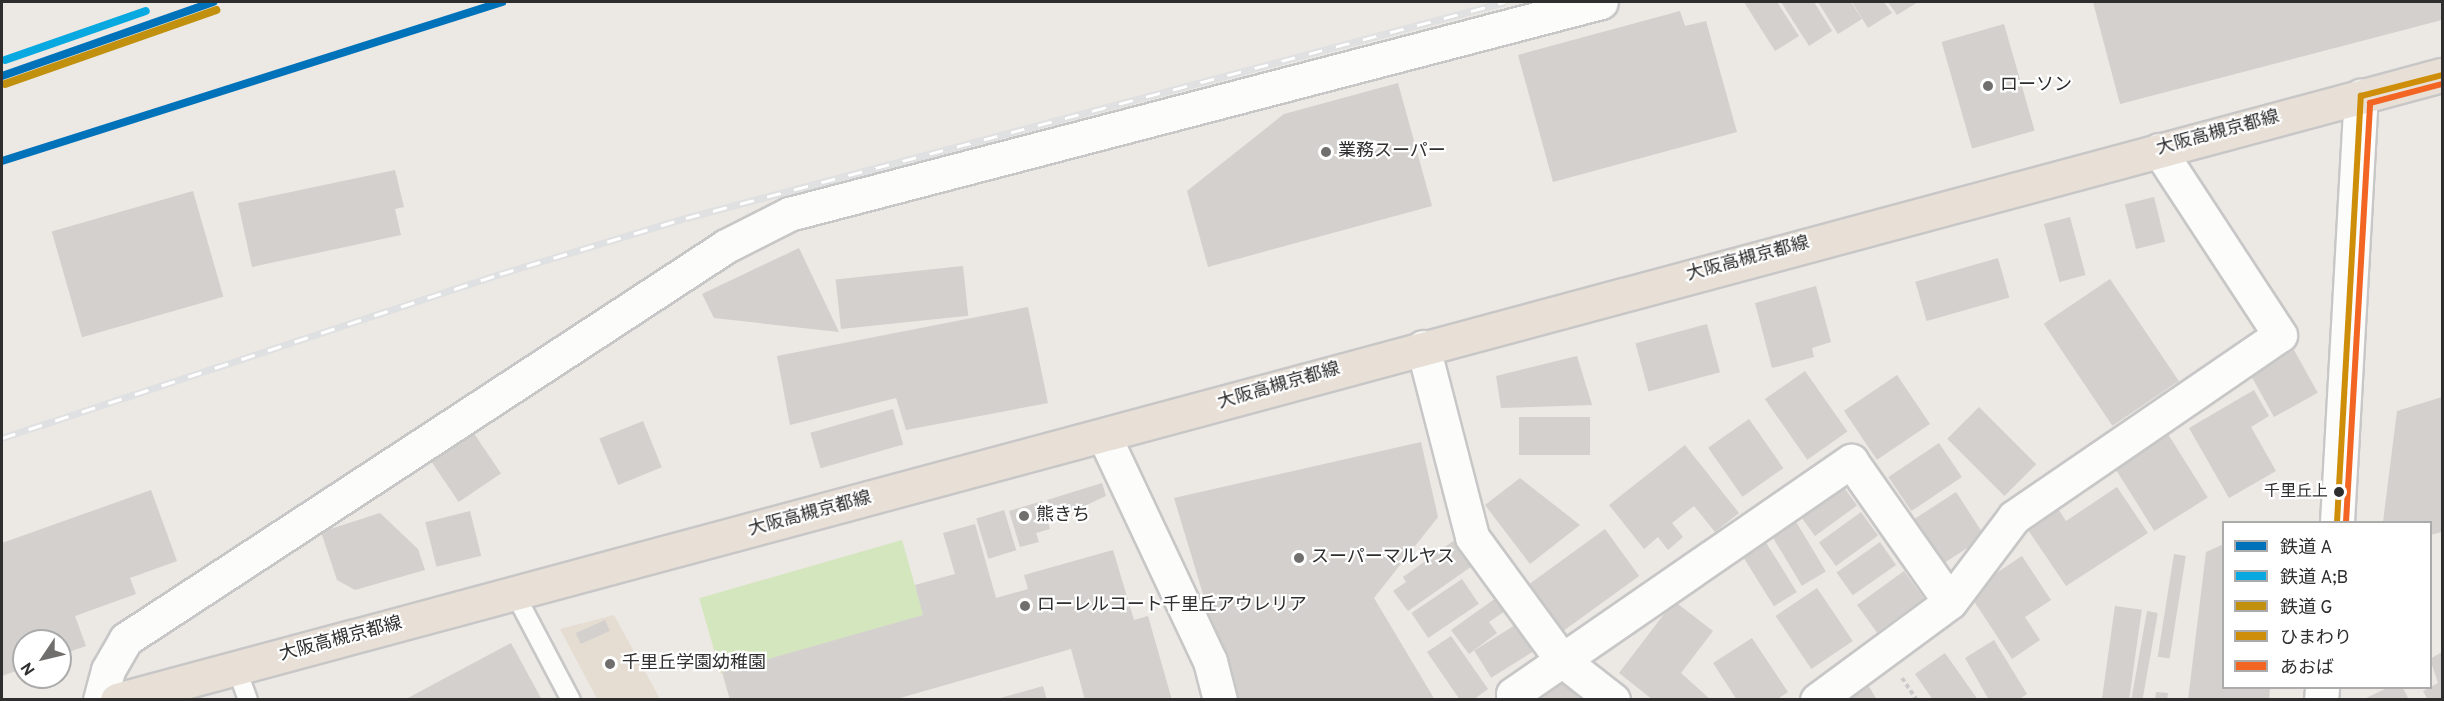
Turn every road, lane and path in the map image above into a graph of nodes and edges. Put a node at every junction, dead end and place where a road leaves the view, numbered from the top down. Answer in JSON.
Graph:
{"nodes":[{"id":1,"x":1601,"y":2,"type":"edge"},
{"id":2,"x":2442,"y":75,"type":"edge"},
{"id":3,"x":2361,"y":96,"type":"junction"},
{"id":4,"x":2159,"y":150,"type":"junction"},
{"id":5,"x":1423,"y":347,"type":"junction"},
{"id":6,"x":1104,"y":436,"type":"junction"},
{"id":7,"x":2337,"y":521,"type":"edge"},
{"id":8,"x":515,"y":594,"type":"junction"},
{"id":9,"x":1950,"y":602,"type":"junction"},
{"id":10,"x":1562,"y":660,"type":"junction"},
{"id":11,"x":236,"y":667,"type":"junction"},
{"id":12,"x":100,"y":699,"type":"edge"},
{"id":13,"x":117,"y":699,"type":"edge"},
{"id":14,"x":248,"y":699,"type":"edge"},
{"id":15,"x":571,"y":699,"type":"edge"},
{"id":16,"x":1220,"y":699,"type":"edge"},
{"id":17,"x":1517,"y":699,"type":"edge"},
{"id":18,"x":1613,"y":699,"type":"edge"},
{"id":19,"x":1817,"y":699,"type":"edge"}],
"edges":[{"from":1,"to":12,"type":"street"},
{"from":2,"to":3,"type":"main road","name":"大阪高槻京都線"},
{"from":3,"to":4,"type":"main road","name":"大阪高槻京都線"},
{"from":3,"to":7,"type":"street"},
{"from":4,"to":5,"type":"main road","name":"大阪高槻京都線"},
{"from":4,"to":9,"type":"street"},
{"from":5,"to":6,"type":"main road","name":"大阪高槻京都線"},
{"from":5,"to":10,"type":"street"},
{"from":6,"to":8,"type":"main road","name":"大阪高槻京都線"},
{"from":6,"to":16,"type":"street"},
{"from":8,"to":11,"type":"main road","name":"大阪高槻京都線"},
{"from":8,"to":15,"type":"lane"},
{"from":9,"to":10,"type":"street"},
{"from":9,"to":19,"type":"street"},
{"from":10,"to":17,"type":"street"},
{"from":10,"to":18,"type":"street"},
{"from":11,"to":13,"type":"main road","name":"大阪高槻京都線"},
{"from":11,"to":14,"type":"lane"}]}
